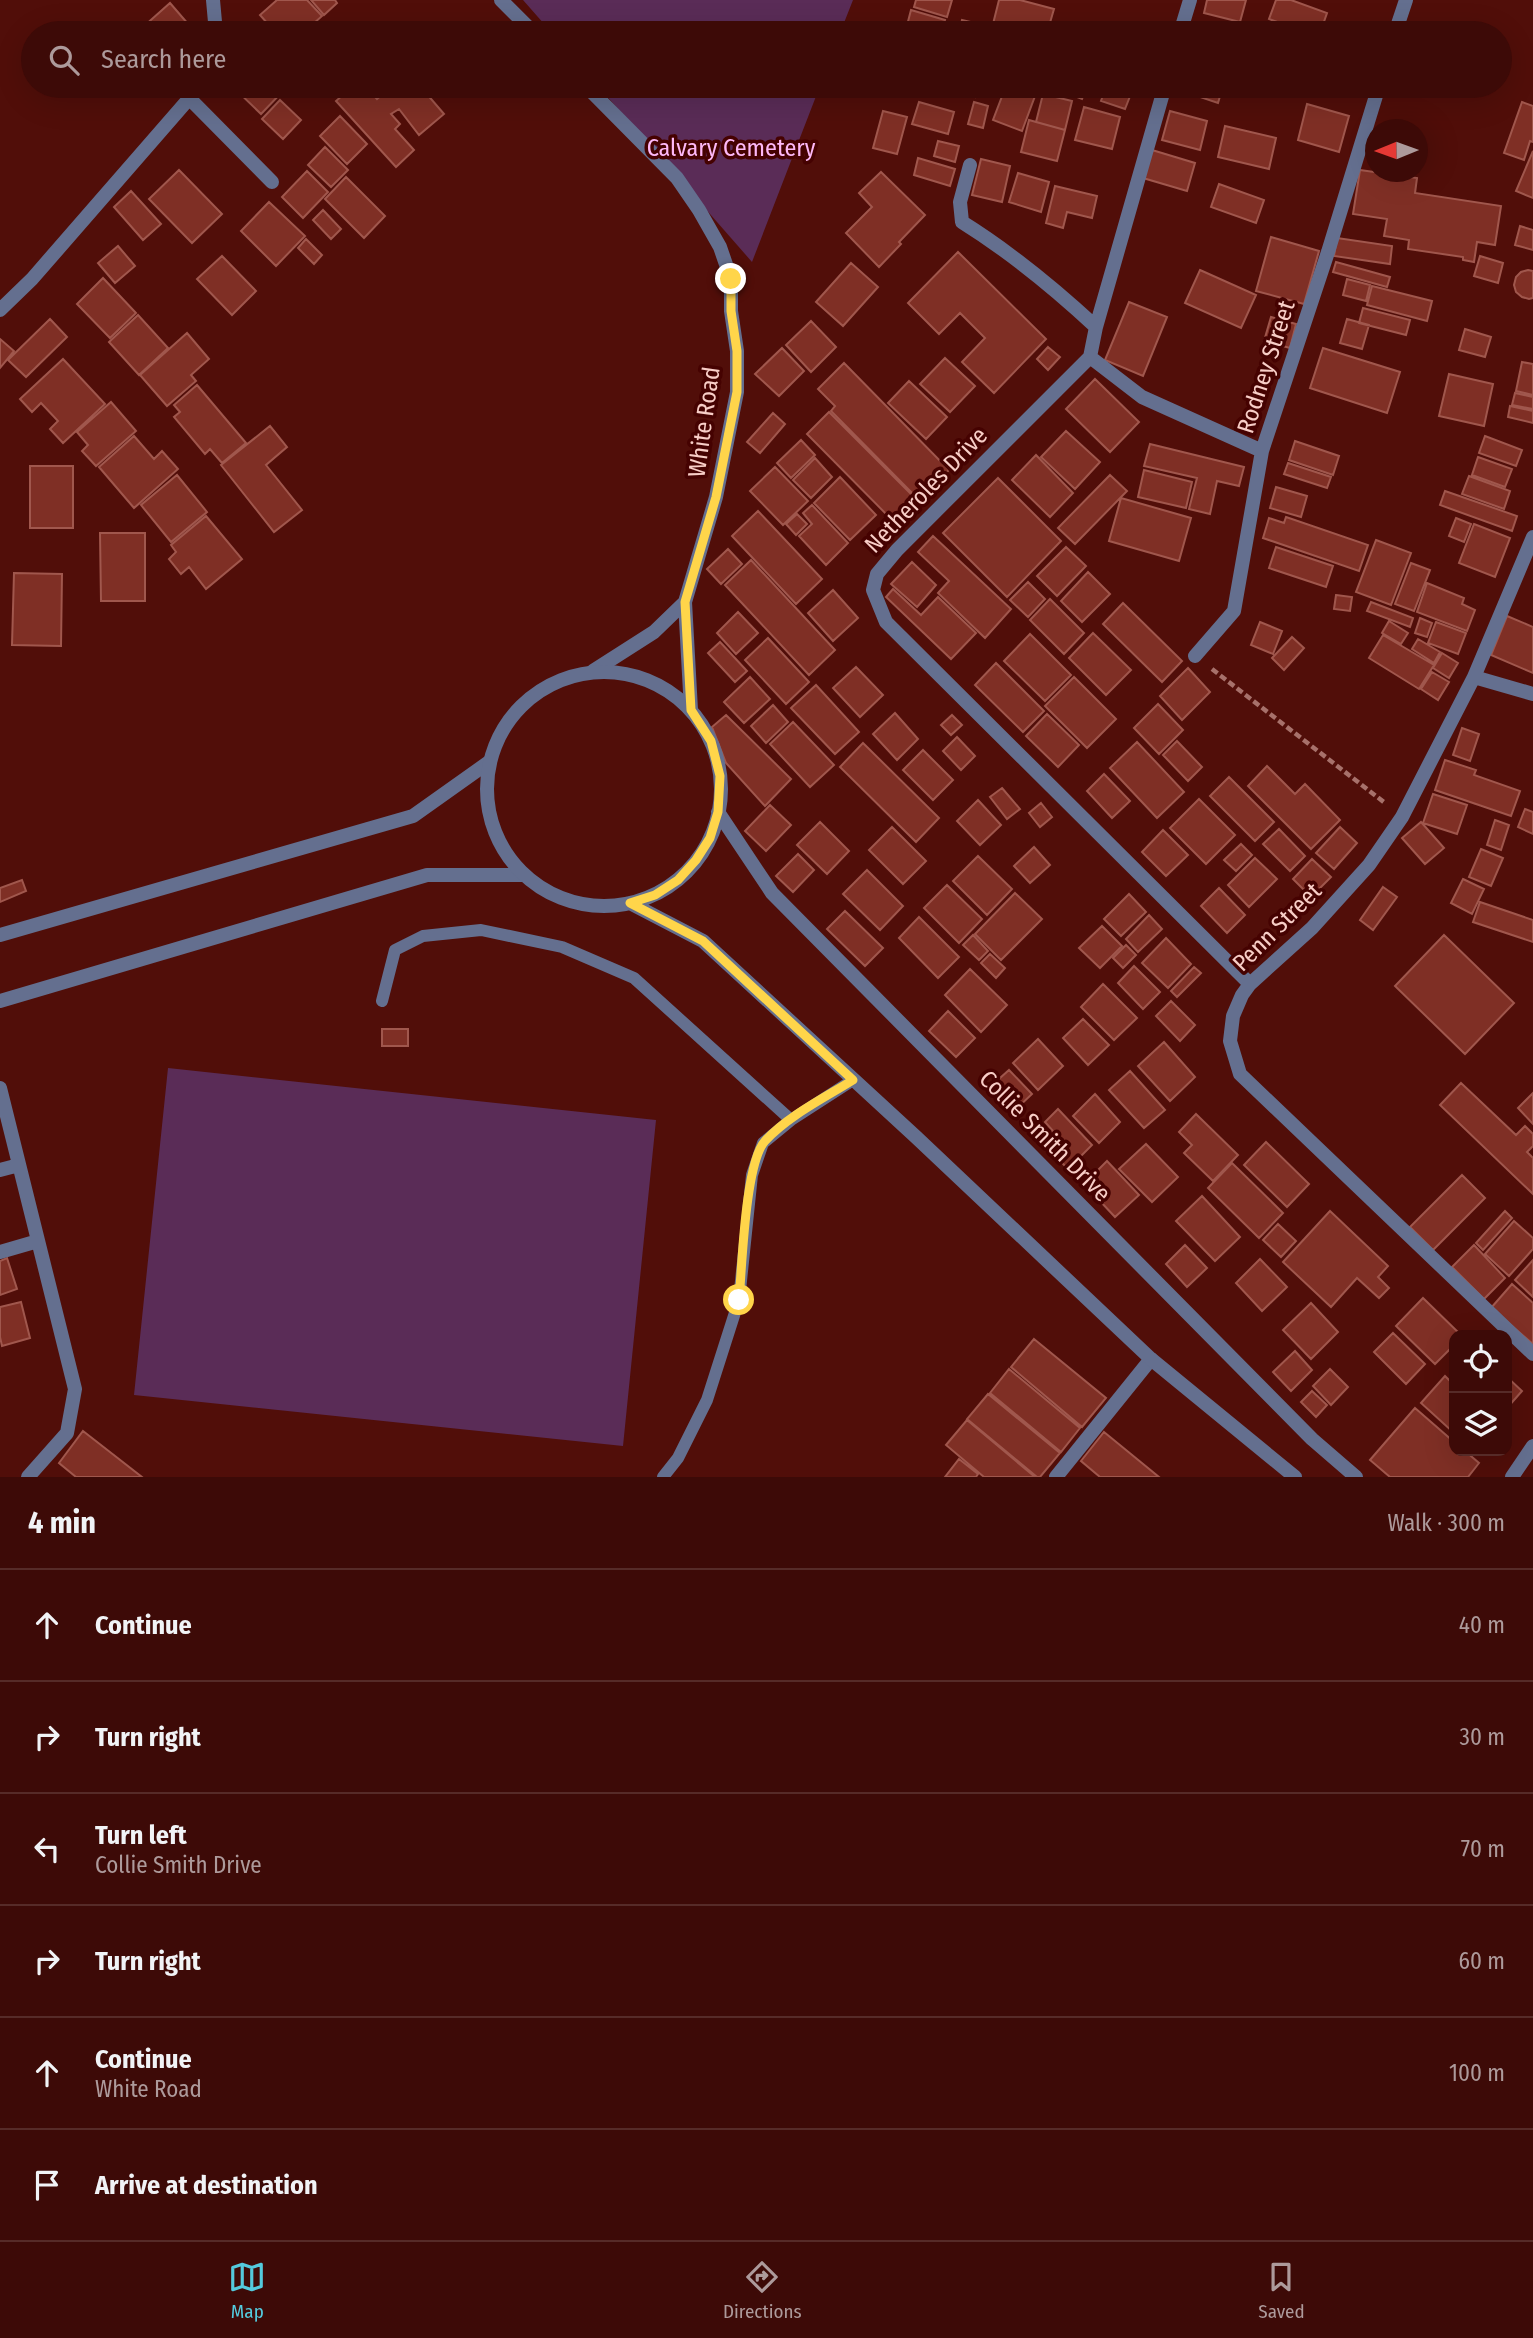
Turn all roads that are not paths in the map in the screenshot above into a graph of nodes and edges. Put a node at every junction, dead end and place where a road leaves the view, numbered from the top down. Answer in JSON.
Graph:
{"nodes":[{"id":1,"x":213,"y":0,"type":"edge"},
{"id":2,"x":501,"y":0,"type":"edge"},
{"id":3,"x":1190,"y":0,"type":"edge"},
{"id":4,"x":1406,"y":0,"type":"edge"},
{"id":5,"x":215,"y":21,"type":"edge"},
{"id":6,"x":518,"y":21,"type":"edge"},
{"id":7,"x":1184,"y":21,"type":"edge"},
{"id":8,"x":1399,"y":21,"type":"edge"},
{"id":9,"x":598,"y":98,"type":"edge"},
{"id":10,"x":1162,"y":98,"type":"edge"},
{"id":11,"x":1375,"y":98,"type":"edge"},
{"id":12,"x":190,"y":99,"type":"joint"},
{"id":13,"x":970,"y":165,"type":"dead end"},
{"id":14,"x":272,"y":182,"type":"dead end"},
{"id":15,"x":0,"y":310,"type":"edge"},
{"id":16,"x":1096,"y":327,"type":"junction"},
{"id":17,"x":1090,"y":356,"type":"junction"},
{"id":18,"x":1262,"y":451,"type":"junction"},
{"id":19,"x":1533,"y":537,"type":"edge"},
{"id":20,"x":685,"y":602,"type":"junction"},
{"id":21,"x":1195,"y":656,"type":"road end"},
{"id":22,"x":593,"y":671,"type":"junction"},
{"id":23,"x":1474,"y":677,"type":"junction"},
{"id":24,"x":1533,"y":694,"type":"edge"},
{"id":25,"x":691,"y":710,"type":"junction"},
{"id":26,"x":489,"y":762,"type":"junction"},
{"id":27,"x":718,"y":812,"type":"junction"},
{"id":28,"x":524,"y":875,"type":"junction"},
{"id":29,"x":630,"y":903,"type":"junction"},
{"id":30,"x":0,"y":935,"type":"edge"},
{"id":31,"x":1250,"y":984,"type":"junction"},
{"id":32,"x":0,"y":1001,"type":"edge"},
{"id":33,"x":382,"y":1001,"type":"dead end"},
{"id":34,"x":853,"y":1080,"type":"junction"},
{"id":35,"x":0,"y":1088,"type":"edge"},
{"id":36,"x":791,"y":1120,"type":"junction"},
{"id":37,"x":19,"y":1165,"type":"junction"},
{"id":38,"x":0,"y":1170,"type":"edge"},
{"id":39,"x":38,"y":1241,"type":"junction"},
{"id":40,"x":0,"y":1252,"type":"edge"},
{"id":41,"x":1533,"y":1354,"type":"edge"},
{"id":42,"x":1151,"y":1359,"type":"junction"},
{"id":43,"x":1533,"y":1446,"type":"edge"},
{"id":44,"x":28,"y":1477,"type":"edge"},
{"id":45,"x":663,"y":1477,"type":"edge"},
{"id":46,"x":1056,"y":1477,"type":"edge"},
{"id":47,"x":1295,"y":1477,"type":"edge"},
{"id":48,"x":1356,"y":1477,"type":"edge"},
{"id":49,"x":1512,"y":1477,"type":"edge"}],
"edges":[{"from":1,"to":5,"type":"street"},
{"from":2,"to":6,"type":"street"},
{"from":3,"to":7,"type":"street"},
{"from":4,"to":8,"type":"street"},
{"from":9,"to":20,"type":"street","name":"White Road"},
{"from":10,"to":16,"type":"street"},
{"from":11,"to":18,"type":"street","name":"Rodney Street"},
{"from":12,"to":14,"type":"street"},
{"from":12,"to":15,"type":"street"},
{"from":13,"to":16,"type":"street"},
{"from":16,"to":17,"type":"street"},
{"from":17,"to":18,"type":"street"},
{"from":17,"to":31,"type":"street","name":"Netheroles Drive"},
{"from":18,"to":21,"type":"street","name":"Rodney Street"},
{"from":19,"to":23,"type":"street","name":"Penn Street"},
{"from":20,"to":22,"type":"street","name":"White Road"},
{"from":20,"to":25,"type":"street","name":"White Road"},
{"from":22,"to":25,"type":"street"},
{"from":22,"to":26,"type":"street"},
{"from":23,"to":24,"type":"street"},
{"from":23,"to":31,"type":"street","name":"Penn Street"},
{"from":25,"to":27,"type":"street"},
{"from":26,"to":28,"type":"street"},
{"from":26,"to":30,"type":"street"},
{"from":27,"to":29,"type":"street"},
{"from":27,"to":48,"type":"street","name":"Collie Smith Drive"},
{"from":28,"to":29,"type":"street"},
{"from":28,"to":32,"type":"street"},
{"from":29,"to":34,"type":"street"},
{"from":31,"to":41,"type":"street","name":"Penn Street"},
{"from":33,"to":36,"type":"lane"},
{"from":34,"to":36,"type":"lane"},
{"from":34,"to":42,"type":"street"},
{"from":35,"to":37,"type":"street"},
{"from":36,"to":45,"type":"lane"},
{"from":37,"to":38,"type":"street"},
{"from":37,"to":39,"type":"street"},
{"from":39,"to":40,"type":"street"},
{"from":39,"to":44,"type":"street"},
{"from":42,"to":46,"type":"street"},
{"from":42,"to":47,"type":"street"},
{"from":43,"to":49,"type":"street"}]}
